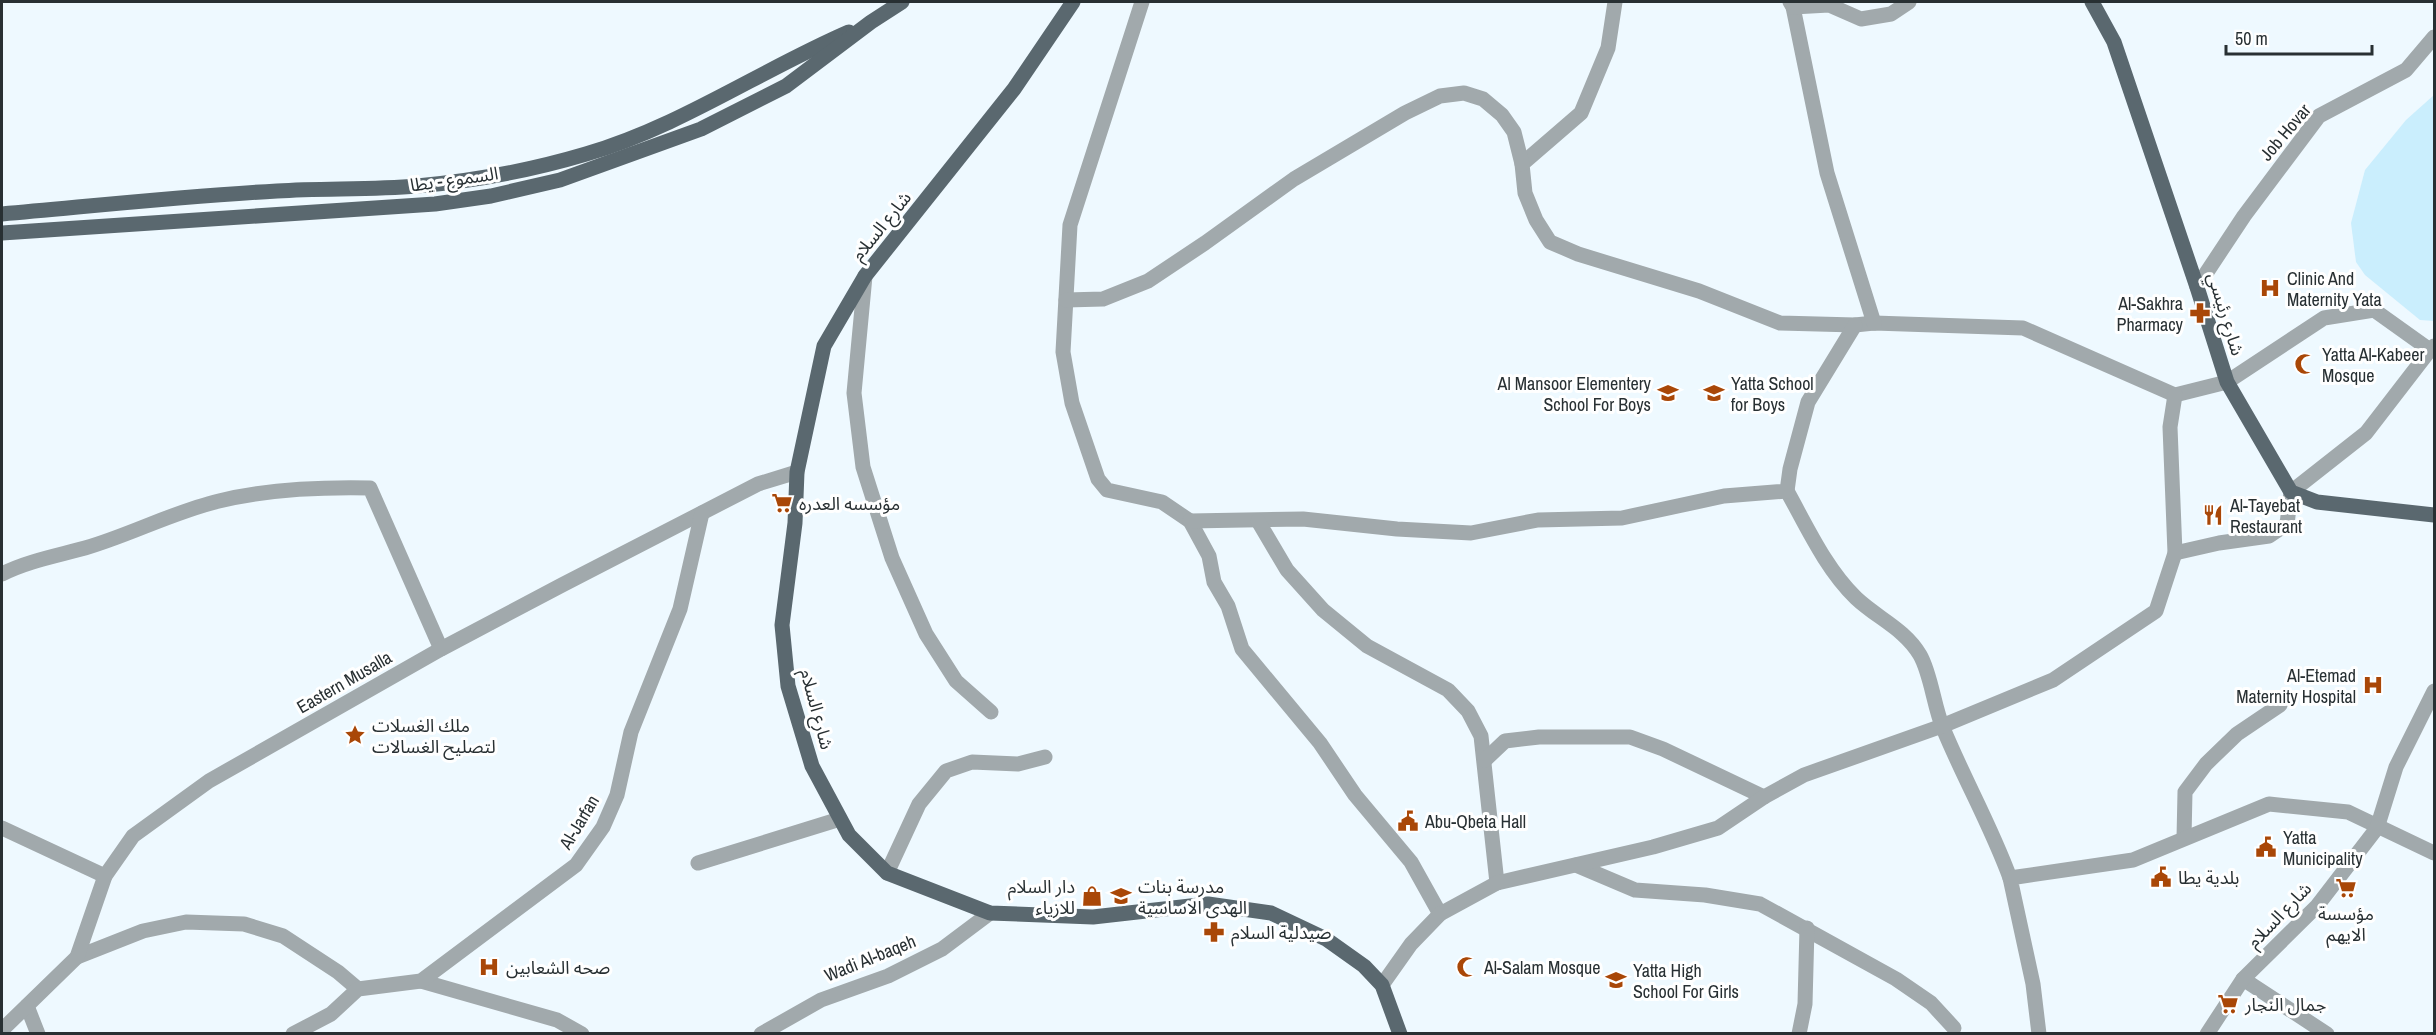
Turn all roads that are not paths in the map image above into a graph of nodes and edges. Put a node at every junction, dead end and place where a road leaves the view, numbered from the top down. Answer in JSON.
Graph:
{"nodes":[{"id":1,"x":902,"y":2,"type":"edge"},
{"id":2,"x":1073,"y":2,"type":"edge"},
{"id":3,"x":1142,"y":2,"type":"edge"},
{"id":4,"x":1615,"y":2,"type":"edge"},
{"id":5,"x":1908,"y":2,"type":"edge"},
{"id":6,"x":2096,"y":3,"type":"edge"},
{"id":7,"x":1791,"y":4,"type":"edge"},
{"id":8,"x":871,"y":22,"type":"junction"},
{"id":9,"x":2434,"y":37,"type":"edge"},
{"id":10,"x":1521,"y":164,"type":"junction"},
{"id":11,"x":2,"y":214,"type":"edge"},
{"id":12,"x":2,"y":232,"type":"edge"},
{"id":13,"x":865,"y":276,"type":"junction"},
{"id":14,"x":2198,"y":287,"type":"junction"},
{"id":15,"x":1066,"y":300,"type":"junction"},
{"id":16,"x":1874,"y":323,"type":"junction"},
{"id":17,"x":1855,"y":325,"type":"junction"},
{"id":18,"x":2432,"y":348,"type":"edge"},
{"id":19,"x":2227,"y":382,"type":"junction"},
{"id":20,"x":2175,"y":395,"type":"junction"},
{"id":21,"x":797,"y":472,"type":"junction"},
{"id":22,"x":1787,"y":491,"type":"junction"},
{"id":23,"x":2291,"y":492,"type":"junction"},
{"id":24,"x":702,"y":513,"type":"junction"},
{"id":25,"x":2434,"y":515,"type":"edge"},
{"id":26,"x":1190,"y":521,"type":"junction"},
{"id":27,"x":1258,"y":521,"type":"junction"},
{"id":28,"x":2175,"y":553,"type":"junction"},
{"id":29,"x":2,"y":574,"type":"edge"},
{"id":30,"x":441,"y":649,"type":"junction"},
{"id":31,"x":2434,"y":691,"type":"edge"},
{"id":32,"x":2280,"y":705,"type":"dead end"},
{"id":33,"x":991,"y":712,"type":"dead end"},
{"id":34,"x":1942,"y":726,"type":"junction"},
{"id":35,"x":1045,"y":757,"type":"dead end"},
{"id":36,"x":1485,"y":760,"type":"junction"},
{"id":37,"x":1764,"y":797,"type":"junction"},
{"id":38,"x":840,"y":819,"type":"junction"},
{"id":39,"x":2,"y":828,"type":"edge"},
{"id":40,"x":2377,"y":828,"type":"junction"},
{"id":41,"x":2184,"y":838,"type":"junction"},
{"id":42,"x":2434,"y":853,"type":"edge"},
{"id":43,"x":698,"y":863,"type":"dead end"},
{"id":44,"x":1576,"y":865,"type":"junction"},
{"id":45,"x":887,"y":873,"type":"junction"},
{"id":46,"x":105,"y":876,"type":"junction"},
{"id":47,"x":2010,"y":878,"type":"junction"},
{"id":48,"x":1497,"y":883,"type":"junction"},
{"id":49,"x":990,"y":913,"type":"junction"},
{"id":50,"x":1440,"y":914,"type":"junction"},
{"id":51,"x":1806,"y":928,"type":"junction"},
{"id":52,"x":77,"y":957,"type":"junction"},
{"id":53,"x":2243,"y":979,"type":"junction"},
{"id":54,"x":421,"y":981,"type":"junction"},
{"id":55,"x":1382,"y":985,"type":"junction"},
{"id":56,"x":358,"y":989,"type":"junction"},
{"id":57,"x":27,"y":1006,"type":"junction"},
{"id":58,"x":1954,"y":1028,"type":"dead end"},
{"id":59,"x":2,"y":1030,"type":"edge"},
{"id":60,"x":38,"y":1034,"type":"edge"},
{"id":61,"x":293,"y":1034,"type":"edge"},
{"id":62,"x":582,"y":1034,"type":"edge"},
{"id":63,"x":761,"y":1034,"type":"edge"},
{"id":64,"x":1400,"y":1034,"type":"edge"},
{"id":65,"x":1799,"y":1034,"type":"edge"},
{"id":66,"x":2039,"y":1034,"type":"edge"},
{"id":67,"x":2207,"y":1034,"type":"edge"},
{"id":68,"x":2327,"y":1034,"type":"edge"}],
"edges":[{"from":1,"to":8,"type":"main road","name":"السموع - يطا"},
{"from":2,"to":13,"type":"main road","name":"شارع السلام"},
{"from":3,"to":15,"type":"street"},
{"from":4,"to":10,"type":"street"},
{"from":5,"to":7,"type":"street"},
{"from":6,"to":14,"type":"main road","name":"شارع رئيسي"},
{"from":7,"to":16,"type":"street"},
{"from":8,"to":11,"type":"main road","name":"السموع - يطا"},
{"from":8,"to":12,"type":"main road","name":"السموع - يطا"},
{"from":9,"to":14,"type":"street","name":"Job Hovar"},
{"from":10,"to":15,"type":"street"},
{"from":10,"to":17,"type":"street"},
{"from":13,"to":21,"type":"main road","name":"شارع السلام"},
{"from":13,"to":33,"type":"street"},
{"from":14,"to":19,"type":"main road","name":"شارع رئيسي"},
{"from":15,"to":26,"type":"street"},
{"from":16,"to":17,"type":"street"},
{"from":16,"to":20,"type":"street"},
{"from":17,"to":22,"type":"street"},
{"from":18,"to":19,"type":"street"},
{"from":18,"to":23,"type":"street"},
{"from":19,"to":20,"type":"street"},
{"from":19,"to":23,"type":"main road","name":"شارع رئيسي"},
{"from":20,"to":28,"type":"street"},
{"from":21,"to":24,"type":"street","name":"Eastern Musalla"},
{"from":21,"to":38,"type":"main road","name":"شارع السلام"},
{"from":22,"to":27,"type":"street"},
{"from":22,"to":34,"type":"street"},
{"from":23,"to":25,"type":"main road"},
{"from":23,"to":28,"type":"street"},
{"from":24,"to":30,"type":"street","name":"Eastern Musalla"},
{"from":24,"to":54,"type":"street","name":"Al-Jarfan"},
{"from":26,"to":27,"type":"street"},
{"from":26,"to":50,"type":"street"},
{"from":27,"to":36,"type":"street"},
{"from":28,"to":34,"type":"street"},
{"from":29,"to":30,"type":"street"},
{"from":30,"to":46,"type":"street","name":"Eastern Musalla"},
{"from":31,"to":40,"type":"street","name":"شارع السلام"},
{"from":32,"to":41,"type":"street"},
{"from":34,"to":37,"type":"street"},
{"from":34,"to":47,"type":"street"},
{"from":35,"to":45,"type":"street"},
{"from":36,"to":37,"type":"street"},
{"from":36,"to":48,"type":"street"},
{"from":37,"to":44,"type":"street"},
{"from":38,"to":43,"type":"street"},
{"from":38,"to":45,"type":"main road","name":"شارع السلام"},
{"from":39,"to":46,"type":"street"},
{"from":40,"to":41,"type":"street"},
{"from":40,"to":42,"type":"street"},
{"from":40,"to":53,"type":"street","name":"شارع السلام"},
{"from":41,"to":47,"type":"street"},
{"from":44,"to":48,"type":"street"},
{"from":44,"to":51,"type":"street"},
{"from":45,"to":49,"type":"main road","name":"شارع السلام"},
{"from":46,"to":52,"type":"street","name":"Eastern Musalla"},
{"from":47,"to":66,"type":"street"},
{"from":48,"to":50,"type":"street"},
{"from":49,"to":55,"type":"main road","name":"شارع السلام"},
{"from":49,"to":63,"type":"street","name":"Wadi Al-baqeh"},
{"from":50,"to":55,"type":"street"},
{"from":51,"to":58,"type":"street"},
{"from":51,"to":65,"type":"street"},
{"from":52,"to":56,"type":"street"},
{"from":52,"to":57,"type":"street","name":"Eastern Musalla"},
{"from":53,"to":67,"type":"street","name":"شارع السلام"},
{"from":53,"to":68,"type":"street"},
{"from":54,"to":56,"type":"street","name":"Al-Jarfan"},
{"from":54,"to":62,"type":"street"},
{"from":55,"to":64,"type":"main road","name":"شارع السلام"},
{"from":56,"to":61,"type":"street"},
{"from":57,"to":59,"type":"street","name":"Eastern Musalla"},
{"from":57,"to":60,"type":"street"}]}
